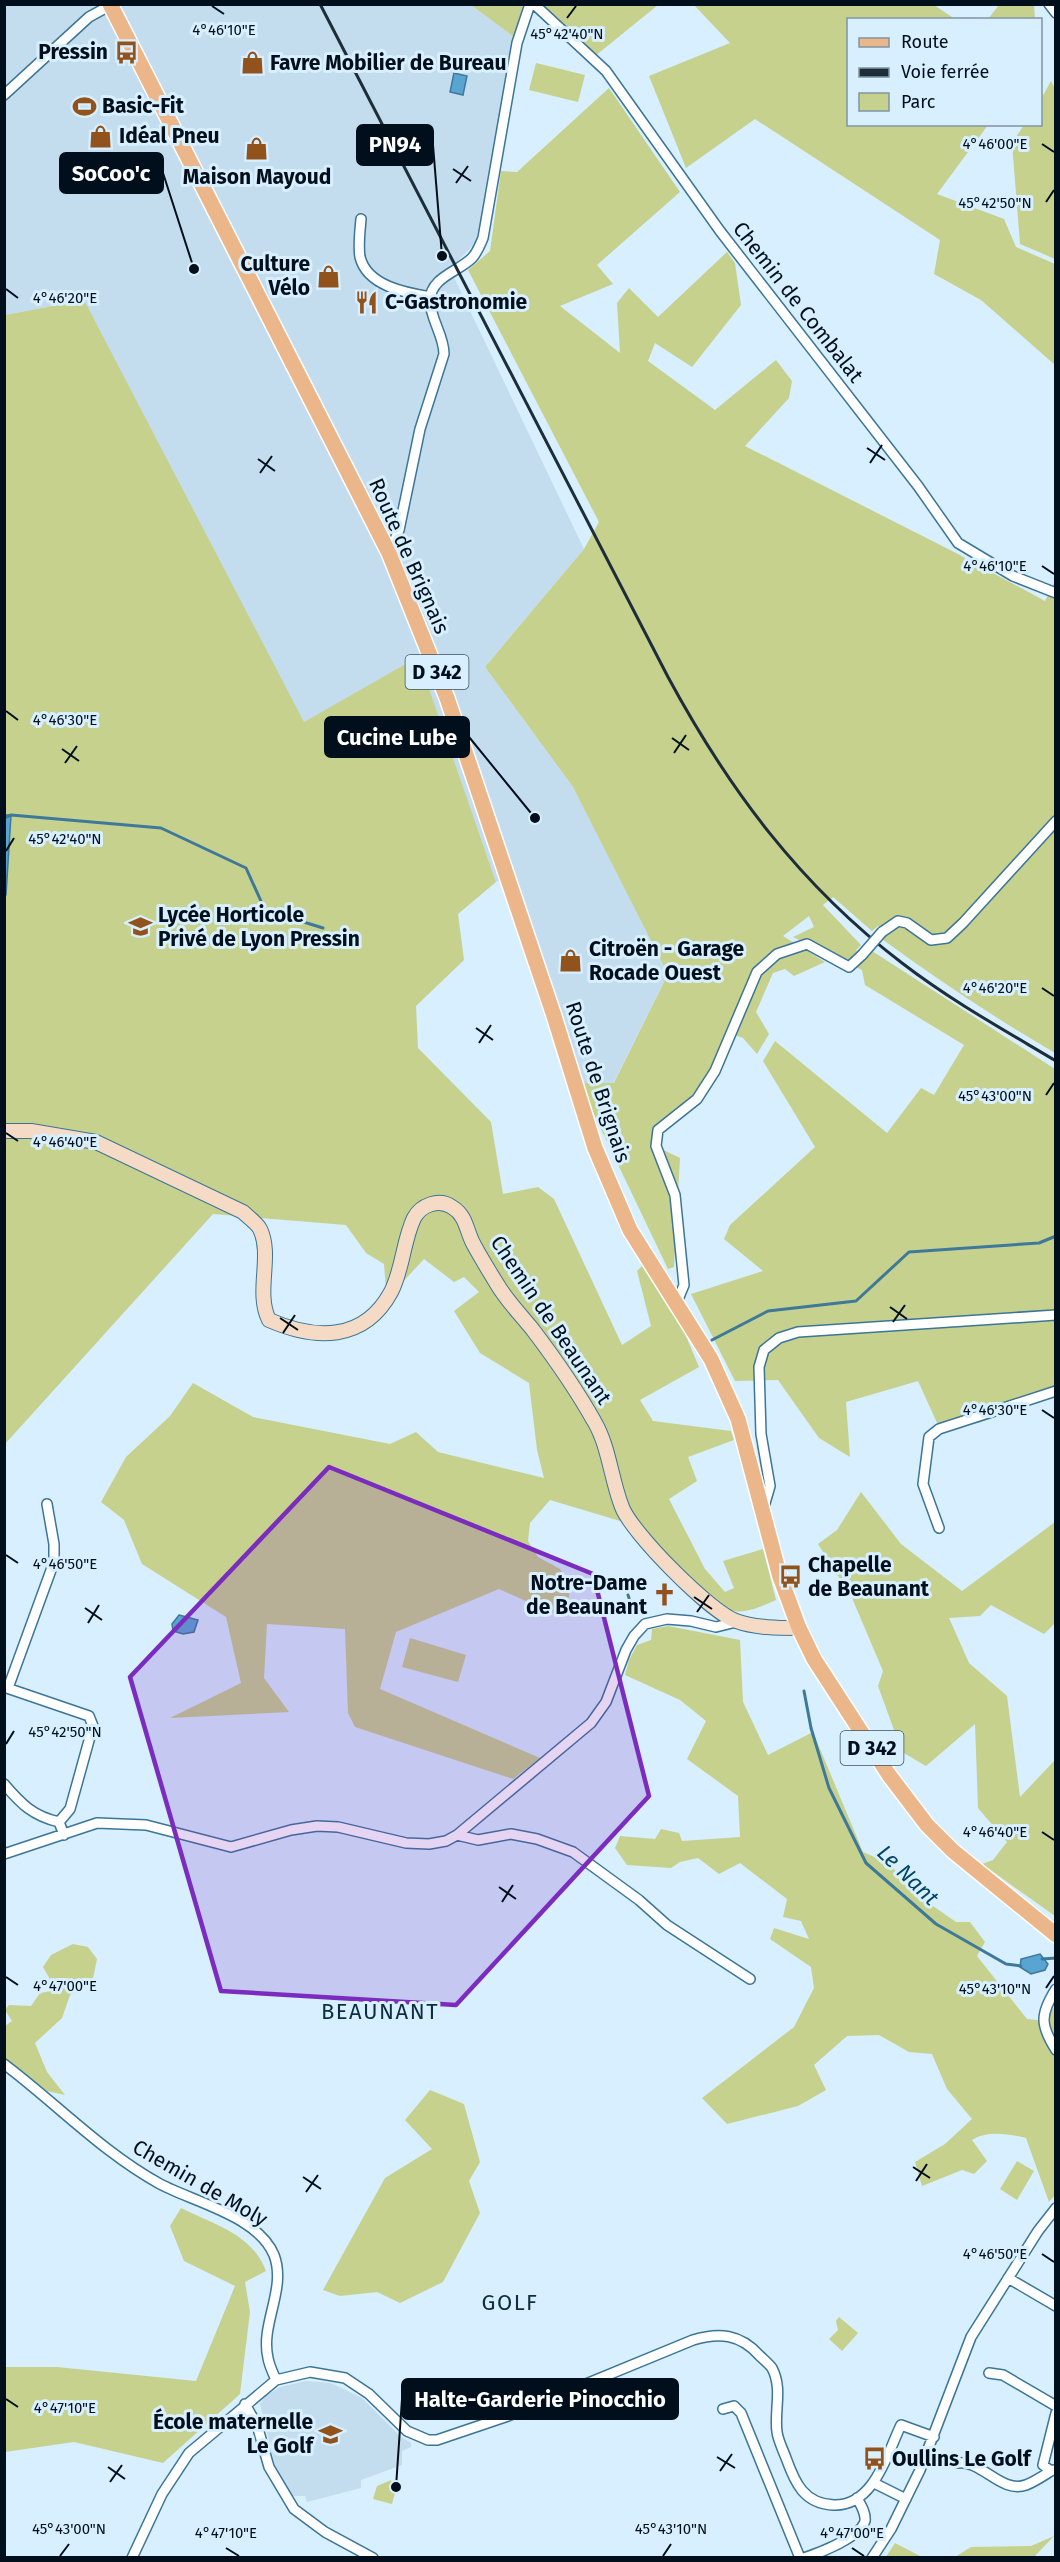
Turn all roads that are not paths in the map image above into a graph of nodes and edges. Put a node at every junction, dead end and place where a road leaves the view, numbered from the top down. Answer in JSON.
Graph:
{"nodes":[{"id":1,"x":532,"y":4,"type":"edge"},
{"id":2,"x":1049,"y":4,"type":"edge"},
{"id":3,"x":111,"y":5,"type":"edge"},
{"id":4,"x":1056,"y":13,"type":"edge"},
{"id":5,"x":4,"y":95,"type":"edge"},
{"id":6,"x":361,"y":219,"type":"dead end"},
{"id":7,"x":431,"y":297,"type":"junction"},
{"id":8,"x":388,"y":553,"type":"junction"},
{"id":9,"x":1056,"y":593,"type":"edge"},
{"id":10,"x":1056,"y":821,"type":"edge"},
{"id":11,"x":4,"y":1131,"type":"edge"},
{"id":12,"x":677,"y":1302,"type":"junction"},
{"id":13,"x":1056,"y":1315,"type":"edge"},
{"id":14,"x":1056,"y":1391,"type":"edge"},
{"id":15,"x":47,"y":1504,"type":"dead end"},
{"id":16,"x":762,"y":1511,"type":"junction"},
{"id":17,"x":939,"y":1528,"type":"dead end"},
{"id":18,"x":736,"y":1622,"type":"junction"},
{"id":19,"x":799,"y":1628,"type":"junction"},
{"id":20,"x":4,"y":1665,"type":"edge"},
{"id":21,"x":15,"y":1669,"type":"junction"},
{"id":22,"x":6,"y":1687,"type":"edge"},
{"id":23,"x":4,"y":1784,"type":"edge"},
{"id":24,"x":4,"y":1795,"type":"edge"},
{"id":25,"x":15,"y":1797,"type":"junction"},
{"id":26,"x":59,"y":1822,"type":"junction"},
{"id":27,"x":64,"y":1835,"type":"junction"},
{"id":28,"x":457,"y":1835,"type":"junction"},
{"id":29,"x":4,"y":1854,"type":"edge"},
{"id":30,"x":1056,"y":1935,"type":"edge"},
{"id":31,"x":750,"y":1979,"type":"dead end"},
{"id":32,"x":1056,"y":1989,"type":"edge"},
{"id":33,"x":1056,"y":2050,"type":"edge"},
{"id":34,"x":4,"y":2064,"type":"edge"},
{"id":35,"x":1056,"y":2208,"type":"edge"},
{"id":36,"x":1008,"y":2278,"type":"junction"},
{"id":37,"x":1056,"y":2306,"type":"edge"},
{"id":38,"x":990,"y":2373,"type":"dead end"},
{"id":39,"x":276,"y":2380,"type":"junction"},
{"id":40,"x":245,"y":2404,"type":"junction"},
{"id":41,"x":1056,"y":2406,"type":"edge"},
{"id":42,"x":723,"y":2409,"type":"dead end"},
{"id":43,"x":1056,"y":2413,"type":"edge"},
{"id":44,"x":934,"y":2437,"type":"junction"},
{"id":45,"x":957,"y":2463,"type":"dead end"},
{"id":46,"x":1053,"y":2470,"type":"edge"},
{"id":47,"x":874,"y":2483,"type":"junction"},
{"id":48,"x":857,"y":2498,"type":"junction"},
{"id":49,"x":906,"y":2499,"type":"junction"},
{"id":50,"x":132,"y":2558,"type":"edge"},
{"id":51,"x":373,"y":2558,"type":"edge"},
{"id":52,"x":800,"y":2558,"type":"edge"},
{"id":53,"x":804,"y":2558,"type":"edge"},
{"id":54,"x":872,"y":2558,"type":"edge"}],
"edges":[{"from":1,"to":7,"type":"street"},
{"from":1,"to":9,"type":"street","name":"Chemin de Combalat"},
{"from":2,"to":4,"type":"street"},
{"from":3,"to":5,"type":"street"},
{"from":3,"to":8,"type":"main road","name":"Route de Brignais","number":"D 342"},
{"from":6,"to":7,"type":"street"},
{"from":7,"to":8,"type":"street"},
{"from":8,"to":12,"type":"main road","name":"Route de Brignais","number":"D 342"},
{"from":10,"to":12,"type":"street","bridge":true},
{"from":11,"to":18,"type":"street","name":"Chemin de Beaunant"},
{"from":12,"to":16,"type":"main road","name":"Route de Brignais","number":"D 342"},
{"from":13,"to":16,"type":"street"},
{"from":14,"to":17,"type":"street"},
{"from":15,"to":21,"type":"street"},
{"from":16,"to":19,"type":"main road","number":"D 342"},
{"from":18,"to":19,"type":"street","name":"Chemin de Beaunant"},
{"from":18,"to":28,"type":"street"},
{"from":19,"to":30,"type":"main road","number":"D 342"},
{"from":20,"to":21,"type":"street"},
{"from":21,"to":22,"type":"street"},
{"from":22,"to":26,"type":"street"},
{"from":23,"to":25,"type":"street"},
{"from":24,"to":25,"type":"street"},
{"from":25,"to":26,"type":"street"},
{"from":26,"to":27,"type":"street"},
{"from":27,"to":28,"type":"street"},
{"from":27,"to":29,"type":"street"},
{"from":28,"to":31,"type":"street"},
{"from":32,"to":33,"type":"street"},
{"from":34,"to":39,"type":"street","name":"Chemin de Moly"},
{"from":35,"to":36,"type":"street"},
{"from":36,"to":37,"type":"street"},
{"from":36,"to":44,"type":"street"},
{"from":38,"to":41,"type":"street"},
{"from":39,"to":40,"type":"street"},
{"from":39,"to":48,"type":"street"},
{"from":40,"to":50,"type":"street"},
{"from":40,"to":51,"type":"street"},
{"from":42,"to":52,"type":"street"},
{"from":43,"to":46,"type":"street"},
{"from":44,"to":47,"type":"street"},
{"from":44,"to":49,"type":"street"},
{"from":45,"to":46,"type":"street"},
{"from":47,"to":48,"type":"street"},
{"from":47,"to":49,"type":"street"},
{"from":48,"to":53,"type":"street"},
{"from":49,"to":54,"type":"street"}]}
